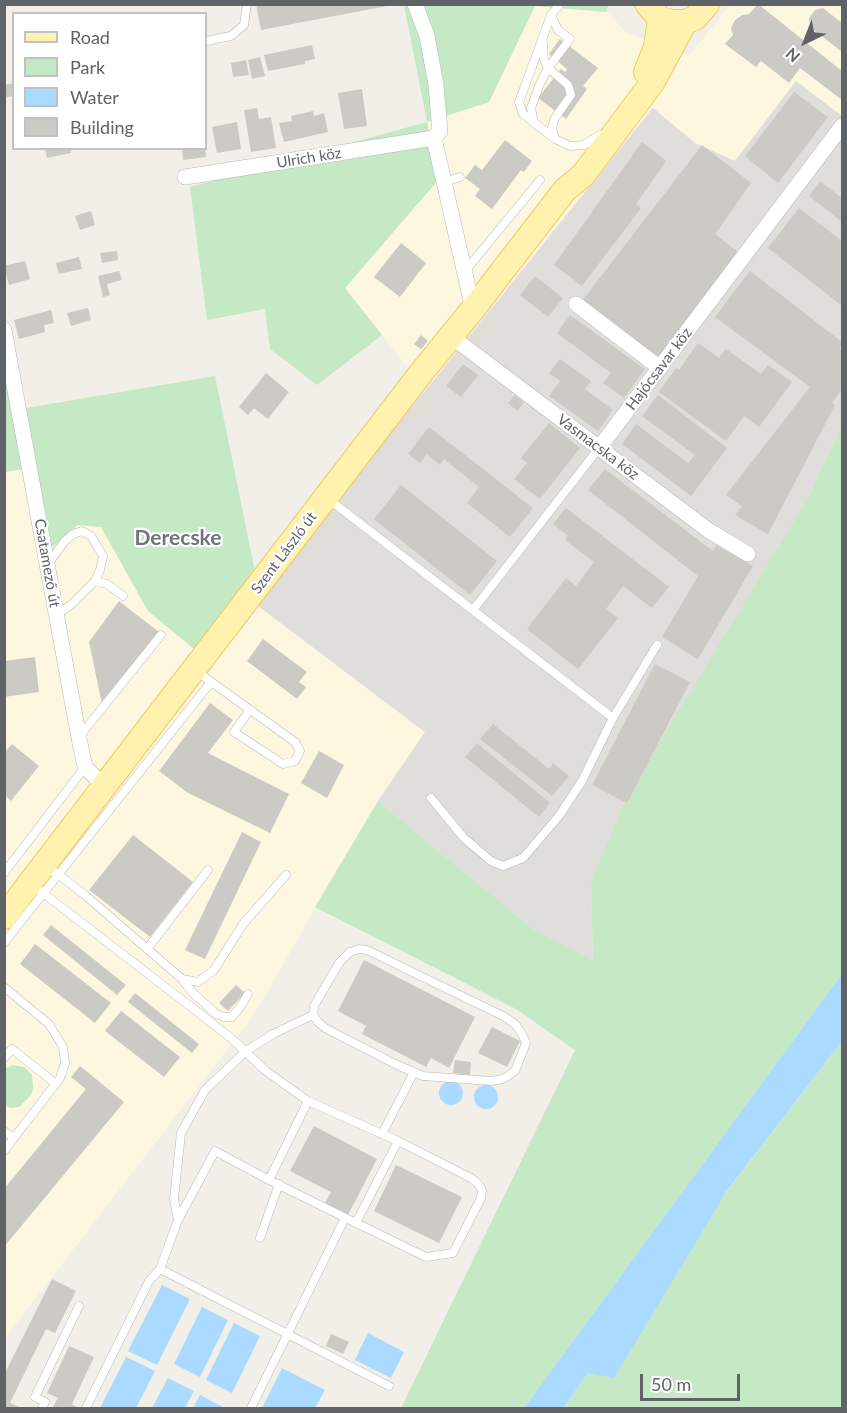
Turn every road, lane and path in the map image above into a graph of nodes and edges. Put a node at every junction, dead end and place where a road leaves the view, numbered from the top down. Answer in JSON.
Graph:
{"nodes":[{"id":1,"x":247,"y":4,"type":"edge"},
{"id":2,"x":415,"y":4,"type":"edge"},
{"id":3,"x":560,"y":4,"type":"edge"},
{"id":4,"x":707,"y":4,"type":"edge"},
{"id":5,"x":649,"y":10,"type":"edge"},
{"id":6,"x":550,"y":15,"type":"junction"},
{"id":7,"x":685,"y":22,"type":"junction"},
{"id":8,"x":543,"y":35,"type":"junction"},
{"id":9,"x":207,"y":41,"type":"edge"},
{"id":10,"x":548,"y":68,"type":"junction"},
{"id":11,"x":534,"y":123,"type":"junction"},
{"id":12,"x":843,"y":126,"type":"edge"},
{"id":13,"x":600,"y":135,"type":"junction"},
{"id":14,"x":434,"y":138,"type":"junction"},
{"id":15,"x":555,"y":139,"type":"junction"},
{"id":16,"x":185,"y":177,"type":"dead end"},
{"id":17,"x":460,"y":177,"type":"dead end"},
{"id":18,"x":540,"y":180,"type":"dead end"},
{"id":19,"x":444,"y":182,"type":"junction"},
{"id":20,"x":566,"y":190,"type":"junction"},
{"id":21,"x":465,"y":271,"type":"junction"},
{"id":22,"x":576,"y":304,"type":"dead end"},
{"id":23,"x":473,"y":309,"type":"junction"},
{"id":24,"x":4,"y":330,"type":"edge"},
{"id":25,"x":452,"y":337,"type":"junction"},
{"id":26,"x":660,"y":368,"type":"junction"},
{"id":27,"x":599,"y":448,"type":"junction"},
{"id":28,"x":326,"y":497,"type":"junction"},
{"id":29,"x":748,"y":554,"type":"dead end"},
{"id":30,"x":47,"y":565,"type":"junction"},
{"id":31,"x":95,"y":581,"type":"junction"},
{"id":32,"x":123,"y":596,"type":"dead end"},
{"id":33,"x":473,"y":610,"type":"junction"},
{"id":34,"x":56,"y":615,"type":"junction"},
{"id":35,"x":161,"y":635,"type":"dead end"},
{"id":36,"x":657,"y":645,"type":"dead end"},
{"id":37,"x":202,"y":676,"type":"junction"},
{"id":38,"x":249,"y":711,"type":"junction"},
{"id":39,"x":613,"y":718,"type":"junction"},
{"id":40,"x":79,"y":738,"type":"junction"},
{"id":41,"x":85,"y":767,"type":"junction"},
{"id":42,"x":105,"y":787,"type":"junction"},
{"id":43,"x":431,"y":798,"type":"dead end"},
{"id":44,"x":208,"y":870,"type":"dead end"},
{"id":45,"x":4,"y":873,"type":"edge"},
{"id":46,"x":286,"y":875,"type":"dead end"},
{"id":47,"x":44,"y":879,"type":"junction"},
{"id":48,"x":4,"y":916,"type":"edge"},
{"id":49,"x":4,"y":943,"type":"edge"},
{"id":50,"x":147,"y":949,"type":"junction"},
{"id":51,"x":182,"y":979,"type":"junction"},
{"id":52,"x":4,"y":987,"type":"edge"},
{"id":53,"x":248,"y":994,"type":"dead end"},
{"id":54,"x":314,"y":1015,"type":"junction"},
{"id":55,"x":246,"y":1051,"type":"junction"},
{"id":56,"x":4,"y":1058,"type":"edge"},
{"id":57,"x":414,"y":1072,"type":"junction"},
{"id":58,"x":56,"y":1084,"type":"junction"},
{"id":59,"x":308,"y":1101,"type":"junction"},
{"id":60,"x":4,"y":1131,"type":"edge"},
{"id":61,"x":382,"y":1134,"type":"junction"},
{"id":62,"x":14,"y":1138,"type":"junction"},
{"id":63,"x":398,"y":1141,"type":"junction"},
{"id":64,"x":4,"y":1151,"type":"edge"},
{"id":65,"x":269,"y":1180,"type":"junction"},
{"id":66,"x":279,"y":1184,"type":"junction"},
{"id":67,"x":345,"y":1218,"type":"junction"},
{"id":68,"x":178,"y":1220,"type":"junction"},
{"id":69,"x":356,"y":1224,"type":"junction"},
{"id":70,"x":260,"y":1238,"type":"dead end"},
{"id":71,"x":160,"y":1269,"type":"junction"},
{"id":72,"x":80,"y":1306,"type":"dead end"},
{"id":73,"x":287,"y":1336,"type":"junction"},
{"id":74,"x":389,"y":1386,"type":"dead end"},
{"id":75,"x":42,"y":1408,"type":"edge"},
{"id":76,"x":86,"y":1408,"type":"edge"},
{"id":77,"x":251,"y":1408,"type":"edge"}],
"edges":[{"from":1,"to":9,"type":"lane"},
{"from":2,"to":14,"type":"street"},
{"from":3,"to":6,"type":"lane"},
{"from":4,"to":7,"type":"main road"},
{"from":5,"to":7,"type":"main road"},
{"from":5,"to":13,"type":"main road"},
{"from":6,"to":8,"type":"lane"},
{"from":6,"to":10,"type":"lane"},
{"from":7,"to":20,"type":"main road"},
{"from":8,"to":10,"type":"lane"},
{"from":8,"to":11,"type":"lane"},
{"from":10,"to":11,"type":"lane"},
{"from":10,"to":15,"type":"lane"},
{"from":11,"to":15,"type":"lane"},
{"from":12,"to":26,"type":"street","name":"Hajócsavar köz"},
{"from":13,"to":15,"type":"lane"},
{"from":13,"to":20,"type":"main road"},
{"from":14,"to":16,"type":"street","name":"Ulrich köz"},
{"from":14,"to":19,"type":"street"},
{"from":17,"to":19,"type":"lane"},
{"from":18,"to":21,"type":"lane"},
{"from":19,"to":21,"type":"street"},
{"from":20,"to":23,"type":"main road","name":"Szent László út"},
{"from":21,"to":23,"type":"street"},
{"from":22,"to":26,"type":"street"},
{"from":23,"to":25,"type":"main road","name":"Szent László út"},
{"from":24,"to":30,"type":"street","name":"Csatamező út"},
{"from":25,"to":27,"type":"street","name":"Vasmacska köz"},
{"from":25,"to":28,"type":"main road","name":"Szent László út"},
{"from":26,"to":27,"type":"street","name":"Hajócsavar köz"},
{"from":27,"to":29,"type":"street","name":"Vasmacska köz"},
{"from":27,"to":33,"type":"lane","name":"Hajócsavar köz"},
{"from":28,"to":33,"type":"lane"},
{"from":28,"to":37,"type":"main road","name":"Szent László út"},
{"from":30,"to":31,"type":"lane"},
{"from":30,"to":34,"type":"street","name":"Csatamező út"},
{"from":31,"to":32,"type":"lane"},
{"from":31,"to":34,"type":"lane"},
{"from":33,"to":39,"type":"lane"},
{"from":34,"to":40,"type":"street","name":"Csatamező út"},
{"from":35,"to":40,"type":"lane"},
{"from":36,"to":39,"type":"lane"},
{"from":37,"to":38,"type":"lane"},
{"from":37,"to":42,"type":"main road","name":"Szent László út"},
{"from":37,"to":47,"type":"lane"},
{"from":38,"to":38,"type":"lane"},
{"from":39,"to":43,"type":"lane"},
{"from":40,"to":41,"type":"street","name":"Csatamező út"},
{"from":41,"to":42,"type":"street"},
{"from":41,"to":45,"type":"lane"},
{"from":42,"to":47,"type":"main road","name":"Szent László út"},
{"from":44,"to":50,"type":"lane"},
{"from":46,"to":51,"type":"lane"},
{"from":47,"to":48,"type":"main road","name":"Szent László út"},
{"from":47,"to":49,"type":"lane"},
{"from":47,"to":50,"type":"lane"},
{"from":47,"to":55,"type":"lane"},
{"from":50,"to":51,"type":"lane"},
{"from":51,"to":53,"type":"lane"},
{"from":52,"to":58,"type":"lane"},
{"from":54,"to":55,"type":"lane"},
{"from":54,"to":57,"type":"lane"},
{"from":54,"to":57,"type":"lane"},
{"from":55,"to":59,"type":"lane"},
{"from":55,"to":68,"type":"lane"},
{"from":56,"to":58,"type":"lane"},
{"from":57,"to":61,"type":"lane"},
{"from":58,"to":62,"type":"lane"},
{"from":59,"to":61,"type":"lane"},
{"from":59,"to":65,"type":"lane"},
{"from":60,"to":62,"type":"lane"},
{"from":61,"to":63,"type":"lane"},
{"from":62,"to":64,"type":"lane"},
{"from":63,"to":69,"type":"lane"},
{"from":63,"to":69,"type":"lane"},
{"from":65,"to":66,"type":"lane"},
{"from":65,"to":68,"type":"lane"},
{"from":66,"to":67,"type":"lane"},
{"from":66,"to":70,"type":"lane"},
{"from":67,"to":69,"type":"lane"},
{"from":67,"to":73,"type":"lane"},
{"from":68,"to":71,"type":"lane"},
{"from":71,"to":73,"type":"lane"},
{"from":71,"to":76,"type":"lane"},
{"from":72,"to":75,"type":"lane"},
{"from":73,"to":74,"type":"lane"},
{"from":73,"to":77,"type":"lane"}]}
